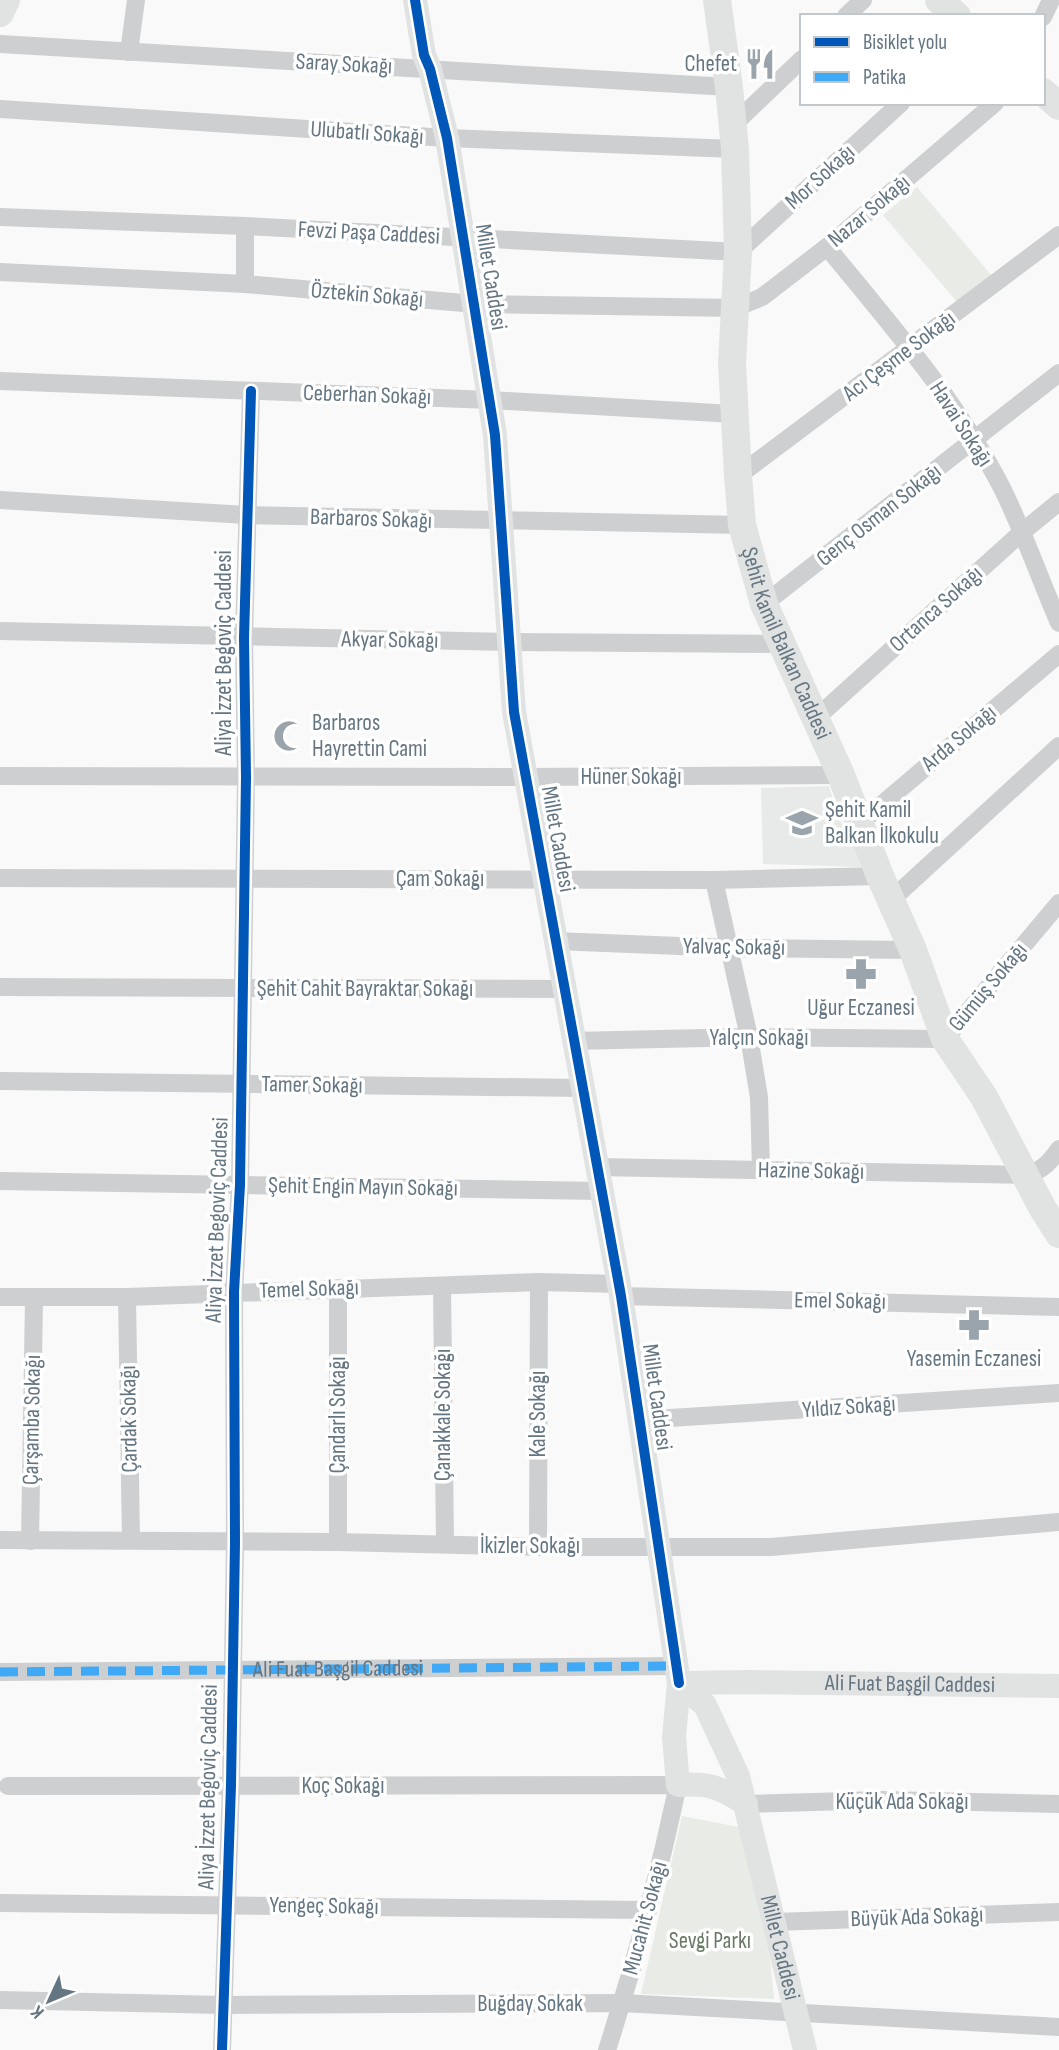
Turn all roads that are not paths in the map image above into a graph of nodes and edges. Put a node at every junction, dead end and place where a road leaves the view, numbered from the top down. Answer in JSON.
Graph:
{"nodes":[{"id":1,"x":6,"y":0,"type":"edge"},
{"id":2,"x":136,"y":0,"type":"edge"},
{"id":3,"x":415,"y":0,"type":"edge"},
{"id":4,"x":717,"y":0,"type":"edge"},
{"id":5,"x":863,"y":0,"type":"edge"},
{"id":6,"x":939,"y":0,"type":"edge"},
{"id":7,"x":0,"y":13,"type":"edge"},
{"id":8,"x":848,"y":14,"type":"edge"},
{"id":9,"x":955,"y":14,"type":"edge"},
{"id":10,"x":0,"y":44,"type":"edge"},
{"id":11,"x":129,"y":52,"type":"junction"},
{"id":12,"x":800,"y":61,"type":"edge"},
{"id":13,"x":430,"y":69,"type":"junction"},
{"id":14,"x":729,"y":87,"type":"junction"},
{"id":15,"x":1045,"y":94,"type":"edge"},
{"id":16,"x":899,"y":105,"type":"edge"},
{"id":17,"x":993,"y":105,"type":"edge"},
{"id":18,"x":1059,"y":106,"type":"edge"},
{"id":19,"x":0,"y":109,"type":"edge"},
{"id":20,"x":734,"y":137,"type":"junction"},
{"id":21,"x":447,"y":138,"type":"junction"},
{"id":22,"x":0,"y":217,"type":"edge"},
{"id":23,"x":245,"y":226,"type":"junction"},
{"id":24,"x":1059,"y":235,"type":"edge"},
{"id":25,"x":464,"y":237,"type":"junction"},
{"id":26,"x":827,"y":247,"type":"junction"},
{"id":27,"x":738,"y":251,"type":"junction"},
{"id":28,"x":0,"y":272,"type":"edge"},
{"id":29,"x":244,"y":284,"type":"junction"},
{"id":30,"x":475,"y":304,"type":"junction"},
{"id":31,"x":735,"y":308,"type":"junction"},
{"id":32,"x":910,"y":348,"type":"junction"},
{"id":33,"x":1059,"y":373,"type":"edge"},
{"id":34,"x":0,"y":381,"type":"edge"},
{"id":35,"x":251,"y":391,"type":"junction"},
{"id":36,"x":489,"y":400,"type":"junction"},
{"id":37,"x":734,"y":414,"type":"junction"},
{"id":38,"x":975,"y":440,"type":"junction"},
{"id":39,"x":738,"y":476,"type":"junction"},
{"id":40,"x":0,"y":500,"type":"edge"},
{"id":41,"x":1059,"y":502,"type":"edge"},
{"id":42,"x":246,"y":515,"type":"junction"},
{"id":43,"x":500,"y":522,"type":"junction"},
{"id":44,"x":742,"y":526,"type":"junction"},
{"id":45,"x":1021,"y":533,"type":"junction"},
{"id":46,"x":764,"y":604,"type":"junction"},
{"id":47,"x":1059,"y":624,"type":"edge"},
{"id":48,"x":0,"y":631,"type":"edge"},
{"id":49,"x":244,"y":638,"type":"junction"},
{"id":50,"x":509,"y":642,"type":"junction"},
{"id":51,"x":781,"y":644,"type":"junction"},
{"id":52,"x":1059,"y":654,"type":"edge"},
{"id":53,"x":815,"y":719,"type":"junction"},
{"id":54,"x":1056,"y":753,"type":"edge"},
{"id":55,"x":842,"y":775,"type":"junction"},
{"id":56,"x":0,"y":776,"type":"edge"},
{"id":57,"x":246,"y":777,"type":"junction"},
{"id":58,"x":525,"y":777,"type":"junction"},
{"id":59,"x":860,"y":823,"type":"junction"},
{"id":60,"x":0,"y":878,"type":"edge"},
{"id":61,"x":244,"y":879,"type":"junction"},
{"id":62,"x":544,"y":880,"type":"junction"},
{"id":63,"x":714,"y":880,"type":"junction"},
{"id":64,"x":886,"y":888,"type":"junction"},
{"id":65,"x":1059,"y":903,"type":"edge"},
{"id":66,"x":555,"y":941,"type":"junction"},
{"id":67,"x":729,"y":948,"type":"junction"},
{"id":68,"x":913,"y":950,"type":"junction"},
{"id":69,"x":0,"y":987,"type":"edge"},
{"id":70,"x":563,"y":989,"type":"junction"},
{"id":71,"x":243,"y":990,"type":"junction"},
{"id":72,"x":749,"y":1037,"type":"junction"},
{"id":73,"x":945,"y":1039,"type":"junction"},
{"id":74,"x":573,"y":1041,"type":"junction"},
{"id":75,"x":0,"y":1081,"type":"edge"},
{"id":76,"x":241,"y":1084,"type":"junction"},
{"id":77,"x":582,"y":1088,"type":"junction"},
{"id":78,"x":1059,"y":1149,"type":"edge"},
{"id":79,"x":761,"y":1170,"type":"junction"},
{"id":80,"x":1026,"y":1175,"type":"junction"},
{"id":81,"x":599,"y":1179,"type":"junction"},
{"id":82,"x":0,"y":1181,"type":"edge"},
{"id":83,"x":240,"y":1185,"type":"junction"},
{"id":84,"x":1059,"y":1234,"type":"edge"},
{"id":85,"x":538,"y":1282,"type":"junction"},
{"id":86,"x":442,"y":1286,"type":"junction"},
{"id":87,"x":338,"y":1288,"type":"junction"},
{"id":88,"x":620,"y":1290,"type":"junction"},
{"id":89,"x":234,"y":1292,"type":"junction"},
{"id":90,"x":0,"y":1297,"type":"edge"},
{"id":91,"x":127,"y":1297,"type":"junction"},
{"id":92,"x":34,"y":1299,"type":"junction"},
{"id":93,"x":1059,"y":1307,"type":"edge"},
{"id":94,"x":1059,"y":1393,"type":"edge"},
{"id":95,"x":639,"y":1420,"type":"junction"},
{"id":96,"x":1059,"y":1522,"type":"edge"},
{"id":97,"x":0,"y":1540,"type":"edge"},
{"id":98,"x":131,"y":1540,"type":"junction"},
{"id":99,"x":30,"y":1541,"type":"junction"},
{"id":100,"x":338,"y":1542,"type":"junction"},
{"id":101,"x":235,"y":1543,"type":"junction"},
{"id":102,"x":444,"y":1544,"type":"junction"},
{"id":103,"x":657,"y":1545,"type":"junction"},
{"id":104,"x":538,"y":1547,"type":"junction"},
{"id":105,"x":232,"y":1671,"type":"junction"},
{"id":106,"x":0,"y":1672,"type":"edge"},
{"id":107,"x":677,"y":1675,"type":"junction"},
{"id":108,"x":749,"y":1682,"type":"junction"},
{"id":109,"x":1059,"y":1686,"type":"edge"},
{"id":110,"x":711,"y":1717,"type":"junction"},
{"id":111,"x":731,"y":1759,"type":"junction"},
{"id":112,"x":690,"y":1784,"type":"junction"},
{"id":113,"x":231,"y":1785,"type":"junction"},
{"id":114,"x":8,"y":1786,"type":"dead end"},
{"id":115,"x":746,"y":1804,"type":"junction"},
{"id":116,"x":1059,"y":1804,"type":"edge"},
{"id":117,"x":0,"y":1903,"type":"edge"},
{"id":118,"x":226,"y":1905,"type":"junction"},
{"id":119,"x":647,"y":1910,"type":"junction"},
{"id":120,"x":1059,"y":1912,"type":"edge"},
{"id":121,"x":775,"y":1922,"type":"junction"},
{"id":122,"x":0,"y":2000,"type":"edge"},
{"id":123,"x":622,"y":2003,"type":"junction"},
{"id":124,"x":223,"y":2005,"type":"junction"},
{"id":125,"x":797,"y":2015,"type":"junction"},
{"id":126,"x":1059,"y":2027,"type":"edge"},
{"id":127,"x":222,"y":2050,"type":"edge"},
{"id":128,"x":607,"y":2050,"type":"edge"},
{"id":129,"x":805,"y":2050,"type":"edge"}],
"edges":[{"from":1,"to":7,"type":"main road"},
{"from":2,"to":11,"type":"street"},
{"from":3,"to":13,"type":"street","name":"Millet Caddesi"},
{"from":4,"to":14,"type":"main road","name":"Şehit Kamil Balkan Caddesi"},
{"from":5,"to":8,"type":"street"},
{"from":6,"to":9,"type":"main road"},
{"from":10,"to":11,"type":"street","name":"Saray Sokağı"},
{"from":11,"to":13,"type":"street","name":"Saray Sokağı"},
{"from":12,"to":20,"type":"street"},
{"from":13,"to":14,"type":"street","name":"Saray Sokağı"},
{"from":13,"to":21,"type":"street","name":"Millet Caddesi"},
{"from":14,"to":20,"type":"main road","name":"Şehit Kamil Balkan Caddesi"},
{"from":15,"to":18,"type":"main road"},
{"from":16,"to":27,"type":"street","name":"Mor Sokağı"},
{"from":17,"to":26,"type":"street","name":"Nazar Sokağı"},
{"from":19,"to":21,"type":"street","name":"Ulubatlı Sokağı"},
{"from":20,"to":21,"type":"street","name":"Ulubatlı Sokağı"},
{"from":20,"to":27,"type":"main road","name":"Şehit Kamil Balkan Caddesi"},
{"from":21,"to":25,"type":"street","name":"Millet Caddesi"},
{"from":22,"to":23,"type":"street","name":"Fevzi Paşa Caddesi"},
{"from":23,"to":25,"type":"street","name":"Fevzi Paşa Caddesi"},
{"from":23,"to":29,"type":"street"},
{"from":24,"to":32,"type":"street","name":"Acı Çeşme Sokağı"},
{"from":25,"to":27,"type":"street","name":"Fevzi Paşa Caddesi"},
{"from":25,"to":30,"type":"street","name":"Millet Caddesi"},
{"from":26,"to":31,"type":"street","name":"Nazar Sokağı"},
{"from":26,"to":32,"type":"street","name":"Havai Sokağı"},
{"from":27,"to":31,"type":"main road","name":"Şehit Kamil Balkan Caddesi"},
{"from":28,"to":29,"type":"street","name":"Öztekin Sokağı"},
{"from":29,"to":30,"type":"street","name":"Öztekin Sokağı"},
{"from":30,"to":31,"type":"street","name":"Öztekin Sokağı"},
{"from":30,"to":36,"type":"street","name":"Millet Caddesi"},
{"from":31,"to":37,"type":"main road","name":"Şehit Kamil Balkan Caddesi"},
{"from":32,"to":38,"type":"street","name":"Havai Sokağı"},
{"from":32,"to":39,"type":"street","name":"Acı Çeşme Sokağı"},
{"from":33,"to":38,"type":"street","name":"Genç Osman Sokağı"},
{"from":34,"to":35,"type":"street","name":"Ceberhan Sokağı"},
{"from":35,"to":36,"type":"street","name":"Ceberhan Sokağı"},
{"from":35,"to":42,"type":"street","name":"Aliya İzzet Begoviç Caddesi"},
{"from":36,"to":37,"type":"street","name":"Ceberhan Sokağı"},
{"from":36,"to":43,"type":"street","name":"Millet Caddesi"},
{"from":37,"to":39,"type":"main road","name":"Şehit Kamil Balkan Caddesi"},
{"from":38,"to":45,"type":"street","name":"Havai Sokağı"},
{"from":38,"to":46,"type":"street","name":"Genç Osman Sokağı"},
{"from":39,"to":44,"type":"main road","name":"Şehit Kamil Balkan Caddesi"},
{"from":40,"to":42,"type":"street","name":"Barbaros Sokağı"},
{"from":41,"to":45,"type":"street","name":"Ortanca Sokağı"},
{"from":42,"to":43,"type":"street","name":"Barbaros Sokağı"},
{"from":42,"to":49,"type":"street","name":"Aliya İzzet Begoviç Caddesi"},
{"from":43,"to":44,"type":"street","name":"Barbaros Sokağı"},
{"from":43,"to":50,"type":"street","name":"Millet Caddesi"},
{"from":44,"to":46,"type":"main road","name":"Şehit Kamil Balkan Caddesi"},
{"from":45,"to":47,"type":"street","name":"Havai Sokağı"},
{"from":45,"to":53,"type":"street","name":"Ortanca Sokağı"},
{"from":46,"to":51,"type":"main road","name":"Şehit Kamil Balkan Caddesi"},
{"from":48,"to":49,"type":"street","name":"Akyar Sokağı"},
{"from":49,"to":50,"type":"street","name":"Akyar Sokağı"},
{"from":49,"to":57,"type":"street","name":"Aliya İzzet Begoviç Caddesi"},
{"from":50,"to":51,"type":"street","name":"Akyar Sokağı"},
{"from":50,"to":58,"type":"street","name":"Millet Caddesi"},
{"from":51,"to":53,"type":"main road","name":"Şehit Kamil Balkan Caddesi"},
{"from":52,"to":59,"type":"street","name":"Arda Sokağı"},
{"from":53,"to":55,"type":"main road","name":"Şehit Kamil Balkan Caddesi"},
{"from":54,"to":64,"type":"street"},
{"from":55,"to":58,"type":"street","name":"Hüner Sokağı"},
{"from":55,"to":59,"type":"main road","name":"Şehit Kamil Balkan Caddesi"},
{"from":56,"to":57,"type":"street","name":"Hüner Sokağı"},
{"from":57,"to":58,"type":"street","name":"Hüner Sokağı"},
{"from":57,"to":61,"type":"street","name":"Aliya İzzet Begoviç Caddesi"},
{"from":58,"to":62,"type":"street","name":"Millet Caddesi"},
{"from":59,"to":64,"type":"main road","name":"Şehit Kamil Balkan Caddesi"},
{"from":60,"to":61,"type":"street","name":"Çam Sokağı"},
{"from":61,"to":62,"type":"street","name":"Çam Sokağı"},
{"from":61,"to":71,"type":"street","name":"Aliya İzzet Begoviç Caddesi"},
{"from":62,"to":63,"type":"street","name":"Çam Sokağı"},
{"from":62,"to":66,"type":"street","name":"Millet Caddesi"},
{"from":63,"to":64,"type":"street","name":"Çam Sokağı"},
{"from":63,"to":67,"type":"street"},
{"from":64,"to":68,"type":"main road","name":"Şehit Kamil Balkan Caddesi"},
{"from":65,"to":73,"type":"street","name":"Gümüş Sokağı"},
{"from":66,"to":67,"type":"street","name":"Yalvaç Sokağı"},
{"from":66,"to":70,"type":"street","name":"Millet Caddesi"},
{"from":67,"to":68,"type":"street","name":"Yalvaç Sokağı"},
{"from":67,"to":72,"type":"street"},
{"from":68,"to":73,"type":"main road","name":"Şehit Kamil Balkan Caddesi"},
{"from":69,"to":71,"type":"street","name":"Şehit Cahit Bayraktar Sokağı"},
{"from":70,"to":71,"type":"street","name":"Şehit Cahit Bayraktar Sokağı"},
{"from":70,"to":74,"type":"street","name":"Millet Caddesi"},
{"from":71,"to":76,"type":"street","name":"Aliya İzzet Begoviç Caddesi"},
{"from":72,"to":73,"type":"street","name":"Yalçın Sokağı"},
{"from":72,"to":74,"type":"street","name":"Yalçın Sokağı"},
{"from":72,"to":79,"type":"street"},
{"from":73,"to":80,"type":"main road","name":"Şehit Kamil Balkan Caddesi"},
{"from":74,"to":77,"type":"street","name":"Millet Caddesi"},
{"from":75,"to":76,"type":"street","name":"Tamer Sokağı"},
{"from":76,"to":77,"type":"street","name":"Tamer Sokağı"},
{"from":76,"to":83,"type":"street","name":"Aliya İzzet Begoviç Caddesi"},
{"from":77,"to":81,"type":"street","name":"Millet Caddesi"},
{"from":78,"to":80,"type":"street"},
{"from":79,"to":80,"type":"street","name":"Hazine Sokağı"},
{"from":79,"to":81,"type":"street","name":"Hazine Sokağı"},
{"from":80,"to":84,"type":"main road","name":"Şehit Kamil Balkan Caddesi"},
{"from":81,"to":83,"type":"street","name":"Şehit Engin Mayın Sokağı"},
{"from":81,"to":88,"type":"street","name":"Millet Caddesi"},
{"from":82,"to":83,"type":"street","name":"Şehit Engin Mayın Sokağı"},
{"from":83,"to":89,"type":"street","name":"Aliya İzzet Begoviç Caddesi"},
{"from":85,"to":86,"type":"street","name":"Temel Sokağı"},
{"from":85,"to":88,"type":"street","name":"Temel Sokağı"},
{"from":85,"to":104,"type":"street","name":"Kale Sokağı"},
{"from":86,"to":87,"type":"street","name":"Temel Sokağı"},
{"from":86,"to":102,"type":"street","name":"Çanakkale Sokağı"},
{"from":87,"to":89,"type":"street","name":"Temel Sokağı"},
{"from":87,"to":100,"type":"street","name":"Çandarlı Sokağı"},
{"from":88,"to":93,"type":"street","name":"Emel Sokağı"},
{"from":88,"to":95,"type":"street","name":"Millet Caddesi"},
{"from":89,"to":91,"type":"street","name":"Temel Sokağı"},
{"from":89,"to":101,"type":"street","name":"Aliya İzzet Begoviç Caddesi"},
{"from":90,"to":92,"type":"street","name":"Temel Sokağı"},
{"from":91,"to":92,"type":"street","name":"Temel Sokağı"},
{"from":91,"to":98,"type":"street","name":"Çardak Sokağı"},
{"from":92,"to":99,"type":"street","name":"Çarşamba Sokağı"},
{"from":94,"to":95,"type":"street","name":"Yıldız Sokağı"},
{"from":95,"to":103,"type":"street","name":"Millet Caddesi"},
{"from":96,"to":103,"type":"street","name":"İkizler Sokağı"},
{"from":97,"to":99,"type":"street","name":"İkizler Sokağı"},
{"from":98,"to":99,"type":"street","name":"İkizler Sokağı"},
{"from":98,"to":101,"type":"street","name":"İkizler Sokağı"},
{"from":100,"to":101,"type":"street","name":"İkizler Sokağı"},
{"from":100,"to":102,"type":"street","name":"İkizler Sokağı"},
{"from":101,"to":105,"type":"street","name":"Aliya İzzet Begoviç Caddesi"},
{"from":102,"to":104,"type":"street","name":"İkizler Sokağı"},
{"from":103,"to":104,"type":"street","name":"İkizler Sokağı"},
{"from":103,"to":107,"type":"street","name":"Millet Caddesi"},
{"from":105,"to":106,"type":"street","name":"Ali Fuat Başgil Caddesi"},
{"from":105,"to":107,"type":"street","name":"Ali Fuat Başgil Caddesi"},
{"from":105,"to":113,"type":"street","name":"Aliya İzzet Begoviç Caddesi"},
{"from":107,"to":108,"type":"street","name":"Ali Fuat Başgil Caddesi"},
{"from":107,"to":110,"type":"street","name":"Millet Caddesi"},
{"from":107,"to":112,"type":"street","name":"Millet Caddesi"},
{"from":108,"to":109,"type":"street","name":"Ali Fuat Başgil Caddesi"},
{"from":108,"to":110,"type":"street"},
{"from":110,"to":111,"type":"street","name":"Millet Caddesi"},
{"from":111,"to":112,"type":"street"},
{"from":111,"to":115,"type":"street","name":"Millet Caddesi"},
{"from":112,"to":113,"type":"street","name":"Koç Sokağı"},
{"from":112,"to":115,"type":"street"},
{"from":112,"to":119,"type":"street","name":"Mucahit Sokağı"},
{"from":113,"to":114,"type":"street","name":"Koç Sokağı"},
{"from":113,"to":118,"type":"street","name":"Aliya İzzet Begoviç Caddesi"},
{"from":115,"to":116,"type":"street","name":"Küçük Ada Sokağı"},
{"from":115,"to":121,"type":"street","name":"Millet Caddesi"},
{"from":117,"to":118,"type":"street","name":"Yengeç Sokağı"},
{"from":118,"to":119,"type":"street","name":"Yengeç Sokağı"},
{"from":118,"to":124,"type":"street","name":"Aliya İzzet Begoviç Caddesi"},
{"from":119,"to":123,"type":"street","name":"Mucahit Sokağı"},
{"from":120,"to":121,"type":"street","name":"Büyük Ada Sokağı"},
{"from":121,"to":125,"type":"street","name":"Millet Caddesi"},
{"from":122,"to":124,"type":"street","name":"Buğday Sokak"},
{"from":123,"to":124,"type":"street","name":"Buğday Sokak"},
{"from":123,"to":125,"type":"street","name":"Buğday Sokak"},
{"from":123,"to":128,"type":"street","name":"Mucahit Sokağı"},
{"from":124,"to":127,"type":"street","name":"Aliya İzzet Begoviç Caddesi"},
{"from":125,"to":126,"type":"street","name":"Buğday Sokak"},
{"from":125,"to":129,"type":"street","name":"Millet Caddesi"}]}
